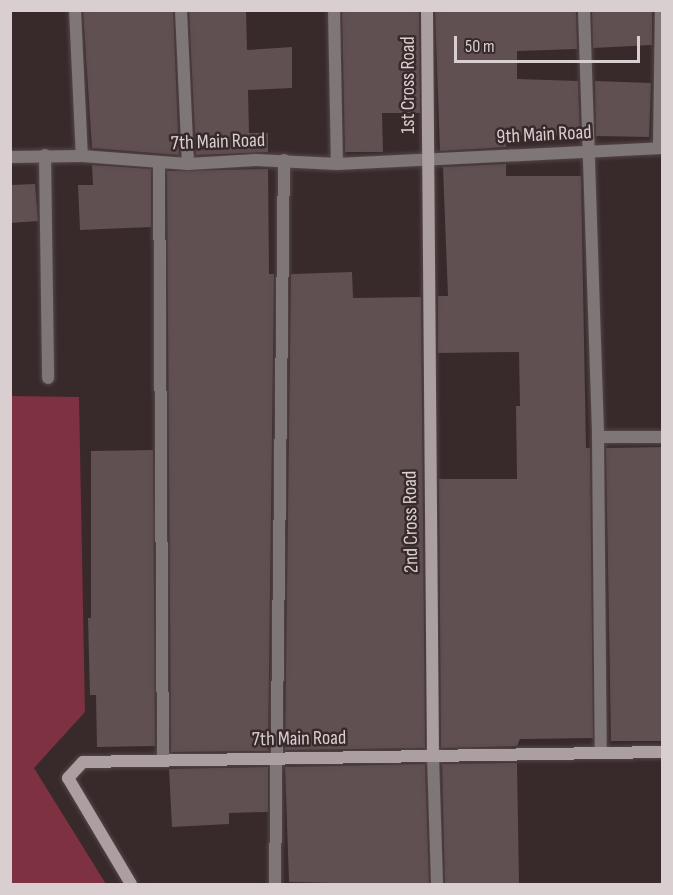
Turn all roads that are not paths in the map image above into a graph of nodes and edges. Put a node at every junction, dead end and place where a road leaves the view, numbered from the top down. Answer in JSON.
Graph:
{"nodes":[{"id":1,"x":75,"y":10,"type":"edge"},
{"id":2,"x":181,"y":10,"type":"edge"},
{"id":3,"x":334,"y":10,"type":"edge"},
{"id":4,"x":427,"y":10,"type":"edge"},
{"id":5,"x":584,"y":10,"type":"edge"},
{"id":6,"x":661,"y":10,"type":"edge"},
{"id":7,"x":661,"y":148,"type":"edge"},
{"id":8,"x":591,"y":153,"type":"junction"},
{"id":9,"x":45,"y":155,"type":"junction"},
{"id":10,"x":82,"y":156,"type":"junction"},
{"id":11,"x":10,"y":157,"type":"edge"},
{"id":12,"x":284,"y":160,"type":"junction"},
{"id":13,"x":428,"y":160,"type":"junction"},
{"id":14,"x":159,"y":163,"type":"junction"},
{"id":15,"x":188,"y":164,"type":"junction"},
{"id":16,"x":337,"y":164,"type":"junction"},
{"id":17,"x":48,"y":378,"type":"dead end"},
{"id":18,"x":598,"y":437,"type":"junction"},
{"id":19,"x":663,"y":437,"type":"edge"},
{"id":20,"x":601,"y":751,"type":"junction"},
{"id":21,"x":663,"y":752,"type":"edge"},
{"id":22,"x":433,"y":756,"type":"junction"},
{"id":23,"x":274,"y":758,"type":"junction"},
{"id":24,"x":163,"y":761,"type":"junction"},
{"id":25,"x":131,"y":885,"type":"edge"},
{"id":26,"x":275,"y":885,"type":"edge"},
{"id":27,"x":437,"y":885,"type":"edge"}],
"edges":[{"from":1,"to":10,"type":"street"},
{"from":2,"to":15,"type":"street"},
{"from":3,"to":16,"type":"street"},
{"from":4,"to":13,"type":"street","name":"1st Cross Road"},
{"from":5,"to":8,"type":"street"},
{"from":6,"to":7,"type":"street"},
{"from":7,"to":8,"type":"street","name":"9th Main Road"},
{"from":8,"to":13,"type":"street","name":"9th Main Road"},
{"from":8,"to":18,"type":"street"},
{"from":9,"to":10,"type":"street","name":"7th Main Road"},
{"from":9,"to":11,"type":"street","name":"7th Main Road"},
{"from":9,"to":17,"type":"street"},
{"from":10,"to":14,"type":"street","name":"7th Main Road"},
{"from":12,"to":15,"type":"street","name":"7th Main Road"},
{"from":12,"to":16,"type":"street","name":"7th Main Road"},
{"from":12,"to":23,"type":"street"},
{"from":13,"to":16,"type":"street","name":"7th Main Road"},
{"from":13,"to":22,"type":"street","name":"2nd Cross Road"},
{"from":14,"to":15,"type":"street","name":"7th Main Road"},
{"from":14,"to":24,"type":"street"},
{"from":18,"to":19,"type":"street"},
{"from":18,"to":20,"type":"street"},
{"from":20,"to":21,"type":"street","name":"7th Main Road"},
{"from":20,"to":22,"type":"street","name":"7th Main Road"},
{"from":22,"to":23,"type":"street","name":"7th Main Road"},
{"from":22,"to":27,"type":"street","name":"2nd Cross Road"},
{"from":23,"to":24,"type":"street","name":"7th Main Road"},
{"from":23,"to":26,"type":"street"},
{"from":24,"to":25,"type":"street","name":"7th Main Road"}]}
